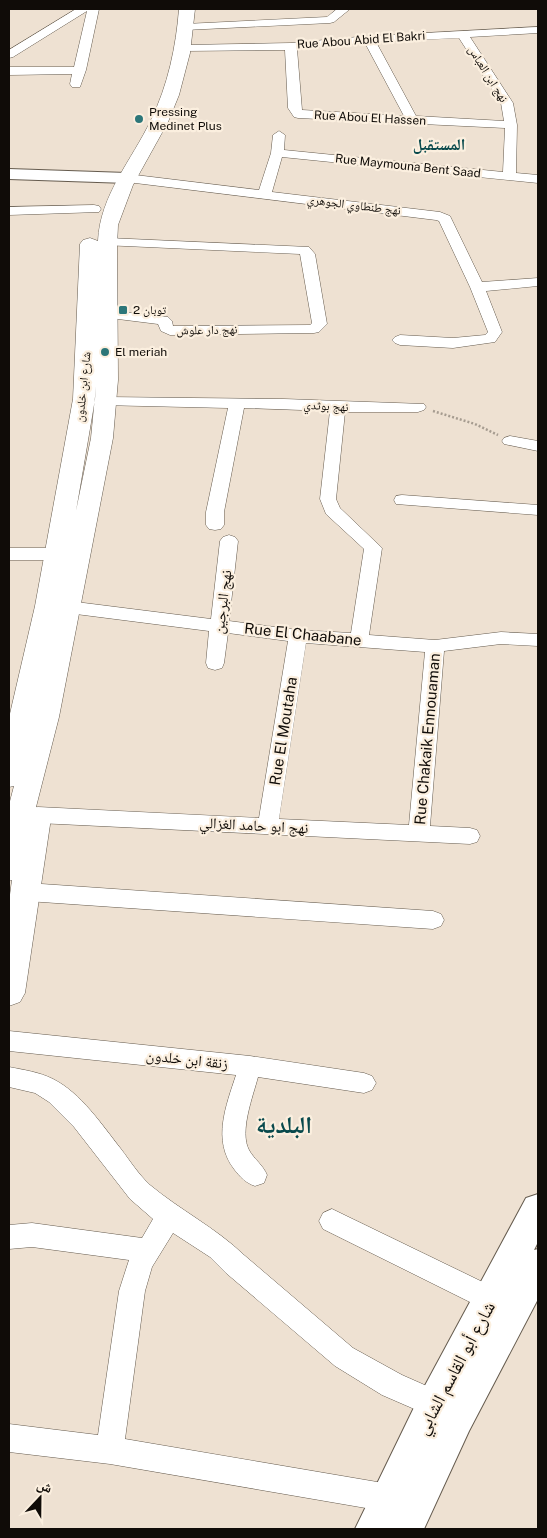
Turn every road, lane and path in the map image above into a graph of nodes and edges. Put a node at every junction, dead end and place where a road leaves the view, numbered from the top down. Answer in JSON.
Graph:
{"nodes":[{"id":1,"x":83,"y":9,"type":"edge"},
{"id":2,"x":93,"y":9,"type":"edge"},
{"id":3,"x":172,"y":9,"type":"edge"},
{"id":4,"x":344,"y":9,"type":"edge"},
{"id":5,"x":185,"y":28,"type":"edge"},
{"id":6,"x":538,"y":30,"type":"edge"},
{"id":7,"x":462,"y":33,"type":"junction"},
{"id":8,"x":369,"y":39,"type":"junction"},
{"id":9,"x":291,"y":46,"type":"junction"},
{"id":10,"x":9,"y":55,"type":"edge"},
{"id":11,"x":80,"y":70,"type":"junction"},
{"id":12,"x":9,"y":71,"type":"edge"},
{"id":13,"x":76,"y":84,"type":"dead end"},
{"id":14,"x":412,"y":120,"type":"junction"},
{"id":15,"x":511,"y":126,"type":"junction"},
{"id":16,"x":279,"y":135,"type":"dead end"},
{"id":17,"x":277,"y":153,"type":"junction"},
{"id":18,"x":9,"y":174,"type":"edge"},
{"id":19,"x":509,"y":175,"type":"junction"},
{"id":20,"x":118,"y":177,"type":"junction"},
{"id":21,"x":538,"y":179,"type":"edge"},
{"id":22,"x":264,"y":195,"type":"junction"},
{"id":23,"x":94,"y":209,"type":"junction"},
{"id":24,"x":9,"y":211,"type":"edge"},
{"id":25,"x":108,"y":242,"type":"junction"},
{"id":26,"x":538,"y":282,"type":"edge"},
{"id":27,"x":477,"y":287,"type":"junction"},
{"id":28,"x":108,"y":314,"type":"junction"},
{"id":29,"x":400,"y":340,"type":"dead end"},
{"id":30,"x":106,"y":402,"type":"junction"},
{"id":31,"x":237,"y":404,"type":"junction"},
{"id":32,"x":338,"y":407,"type":"junction"},
{"id":33,"x":418,"y":407,"type":"joint"},
{"id":34,"x":510,"y":441,"type":"joint"},
{"id":35,"x":538,"y":446,"type":"edge"},
{"id":36,"x":402,"y":500,"type":"dead end"},
{"id":37,"x":538,"y":510,"type":"edge"},
{"id":38,"x":215,"y":525,"type":"dead end"},
{"id":39,"x":229,"y":540,"type":"dead end"},
{"id":40,"x":9,"y":554,"type":"edge"},
{"id":41,"x":57,"y":554,"type":"junction"},
{"id":42,"x":68,"y":607,"type":"junction"},
{"id":43,"x":220,"y":625,"type":"junction"},
{"id":44,"x":298,"y":636,"type":"junction"},
{"id":45,"x":359,"y":640,"type":"junction"},
{"id":46,"x":538,"y":640,"type":"edge"},
{"id":47,"x":435,"y":646,"type":"junction"},
{"id":48,"x":215,"y":663,"type":"dead end"},
{"id":49,"x":36,"y":759,"type":"junction"},
{"id":50,"x":9,"y":777,"type":"edge"},
{"id":51,"x":38,"y":815,"type":"junction"},
{"id":52,"x":268,"y":826,"type":"junction"},
{"id":53,"x":419,"y":833,"type":"junction"},
{"id":54,"x":470,"y":836,"type":"dead end"},
{"id":55,"x":18,"y":881,"type":"edge"},
{"id":56,"x":433,"y":920,"type":"dead end"},
{"id":57,"x":9,"y":993,"type":"edge"},
{"id":58,"x":9,"y":1041,"type":"edge"},
{"id":59,"x":250,"y":1066,"type":"junction"},
{"id":60,"x":9,"y":1077,"type":"edge"},
{"id":61,"x":364,"y":1084,"type":"dead end"},
{"id":62,"x":255,"y":1175,"type":"dead end"},
{"id":63,"x":538,"y":1209,"type":"edge"},
{"id":64,"x":168,"y":1216,"type":"junction"},
{"id":65,"x":332,"y":1221,"type":"dead end"},
{"id":66,"x":9,"y":1237,"type":"edge"},
{"id":67,"x":148,"y":1251,"type":"junction"},
{"id":68,"x":538,"y":1265,"type":"edge"},
{"id":69,"x":504,"y":1301,"type":"junction"},
{"id":70,"x":435,"y":1404,"type":"junction"},
{"id":71,"x":9,"y":1438,"type":"edge"},
{"id":72,"x":110,"y":1450,"type":"junction"},
{"id":73,"x":389,"y":1498,"type":"junction"},
{"id":74,"x":374,"y":1529,"type":"edge"},
{"id":75,"x":405,"y":1529,"type":"edge"}],
"edges":[{"from":1,"to":10,"type":"street"},
{"from":2,"to":11,"type":"street"},
{"from":3,"to":20,"type":"highway","name":"شارع ابن خلدون"},
{"from":4,"to":5,"type":"street"},
{"from":5,"to":9,"type":"street","name":"Rue Abou Abid El Bakri"},
{"from":5,"to":20,"type":"highway","name":"شارع ابن خلدون"},
{"from":6,"to":7,"type":"street","name":"Rue Abou Abid El Bakri"},
{"from":7,"to":8,"type":"street","name":"Rue Abou Abid El Bakri"},
{"from":7,"to":15,"type":"street","name":"نهج ابن العباس"},
{"from":8,"to":9,"type":"street","name":"Rue Abou Abid El Bakri"},
{"from":8,"to":14,"type":"street"},
{"from":9,"to":14,"type":"street","name":"Rue Abou El Hassen"},
{"from":11,"to":12,"type":"street"},
{"from":11,"to":13,"type":"street"},
{"from":14,"to":15,"type":"street","name":"Rue Abou El Hassen"},
{"from":15,"to":19,"type":"street","name":"نهج ابن العباس"},
{"from":16,"to":17,"type":"street"},
{"from":17,"to":19,"type":"street","name":"Rue Maymouna Bent Saad"},
{"from":17,"to":22,"type":"street"},
{"from":18,"to":20,"type":"street"},
{"from":19,"to":21,"type":"street","name":"Rue Maymouna Bent Saad"},
{"from":20,"to":22,"type":"street","name":"نهج طنطاوي الجوهري"},
{"from":20,"to":23,"type":"highway","name":"شارع ابن خلدون"},
{"from":20,"to":25,"type":"highway","name":"شارع ابن خلدون"},
{"from":22,"to":27,"type":"street","name":"نهج طنطاوي الجوهري"},
{"from":23,"to":24,"type":"street"},
{"from":23,"to":41,"type":"highway","name":"شارع ابن خلدون"},
{"from":25,"to":28,"type":"highway","name":"شارع ابن خلدون"},
{"from":25,"to":28,"type":"street","name":"نهج دار علوش"},
{"from":26,"to":27,"type":"street"},
{"from":27,"to":29,"type":"street"},
{"from":28,"to":30,"type":"highway","name":"شارع ابن خلدون"},
{"from":30,"to":31,"type":"street","name":"نهج بوثدي"},
{"from":30,"to":42,"type":"highway","name":"شارع ابن خلدون"},
{"from":31,"to":32,"type":"street","name":"نهج بوثدي"},
{"from":31,"to":38,"type":"street"},
{"from":32,"to":33,"type":"street","name":"نهج بوثدي"},
{"from":32,"to":45,"type":"street"},
{"from":33,"to":34,"type":"path"},
{"from":34,"to":35,"type":"street"},
{"from":36,"to":37,"type":"street"},
{"from":39,"to":43,"type":"street","name":"نهج البرجين"},
{"from":40,"to":41,"type":"street"},
{"from":41,"to":50,"type":"highway","name":"شارع ابن خلدون"},
{"from":42,"to":43,"type":"street","name":"Rue El Chaabane"},
{"from":42,"to":49,"type":"highway","name":"شارع ابن خلدون"},
{"from":43,"to":44,"type":"street","name":"Rue El Chaabane"},
{"from":43,"to":48,"type":"street","name":"نهج البرجين"},
{"from":44,"to":45,"type":"street","name":"Rue El Chaabane"},
{"from":44,"to":52,"type":"street","name":"Rue El Moutaha"},
{"from":45,"to":47,"type":"street","name":"Rue El Chaabane"},
{"from":46,"to":47,"type":"street","name":"Rue El Chaabane"},
{"from":47,"to":53,"type":"street","name":"Rue Chakaik Ennouaman"},
{"from":49,"to":51,"type":"highway"},
{"from":49,"to":55,"type":"highway","name":"شارع ابن خلدون"},
{"from":51,"to":52,"type":"street","name":"نهج ابو حامد الغزالي"},
{"from":51,"to":55,"type":"highway"},
{"from":52,"to":53,"type":"street","name":"نهج ابو حامد الغزالي"},
{"from":53,"to":54,"type":"street","name":"نهج ابو حامد الغزالي"},
{"from":55,"to":56,"type":"street"},
{"from":55,"to":57,"type":"highway"},
{"from":58,"to":59,"type":"street","name":"زنقة ابن خلدون"},
{"from":59,"to":61,"type":"street","name":"زنقة ابن خلدون"},
{"from":59,"to":62,"type":"street"},
{"from":60,"to":64,"type":"street"},
{"from":63,"to":69,"type":"street","name":"شارع أبو القاسم الشابي"},
{"from":64,"to":67,"type":"street"},
{"from":64,"to":70,"type":"street"},
{"from":65,"to":69,"type":"street"},
{"from":66,"to":67,"type":"street"},
{"from":67,"to":72,"type":"street"},
{"from":68,"to":69,"type":"street","name":"شارع أبو القاسم الشابي"},
{"from":69,"to":70,"type":"street","name":"شارع أبو القاسم الشابي"},
{"from":69,"to":75,"type":"street","name":"شارع أبو القاسم الشابي"},
{"from":70,"to":73,"type":"street","name":"شارع أبو القاسم الشابي"},
{"from":71,"to":72,"type":"street"},
{"from":72,"to":73,"type":"street"},
{"from":73,"to":74,"type":"street","name":"شارع أبو القاسم الشابي"}]}
